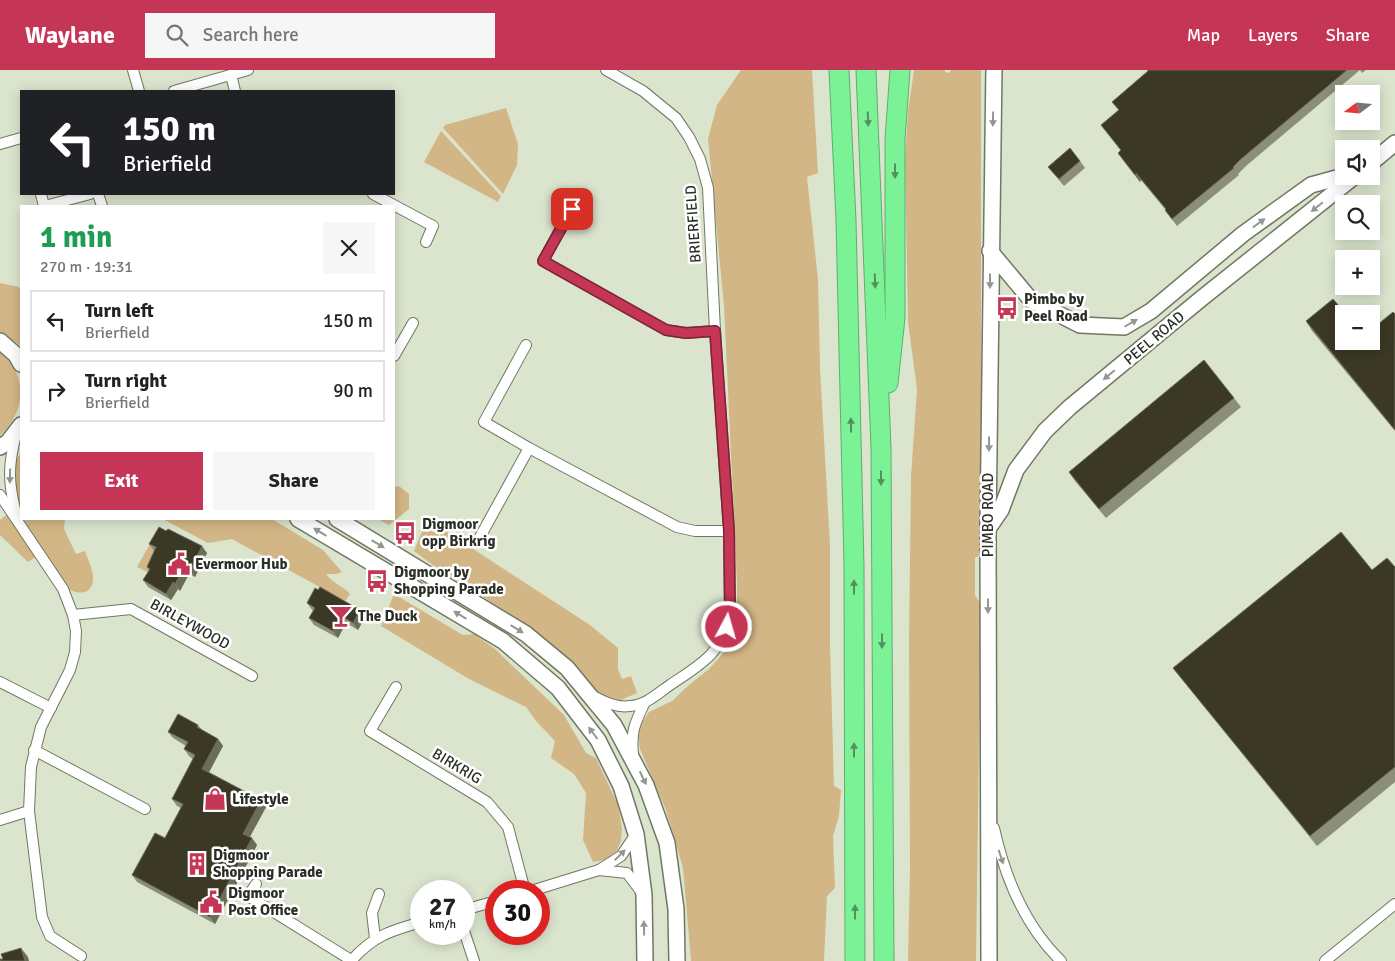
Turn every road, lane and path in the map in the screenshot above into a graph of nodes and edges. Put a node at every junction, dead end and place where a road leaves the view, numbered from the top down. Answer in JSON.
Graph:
{"nodes":[{"id":1,"x":133,"y":70,"type":"edge"},
{"id":2,"x":248,"y":70,"type":"edge"},
{"id":3,"x":606,"y":70,"type":"edge"},
{"id":4,"x":839,"y":70,"type":"edge"},
{"id":5,"x":866,"y":70,"type":"edge"},
{"id":6,"x":900,"y":70,"type":"edge"},
{"id":7,"x":994,"y":70,"type":"edge"},
{"id":8,"x":231,"y":75,"type":"junction"},
{"id":9,"x":139,"y":90,"type":"edge"},
{"id":10,"x":178,"y":90,"type":"edge"},
{"id":11,"x":235,"y":90,"type":"edge"},
{"id":12,"x":20,"y":138,"type":"edge"},
{"id":13,"x":0,"y":143,"type":"edge"},
{"id":14,"x":1395,"y":143,"type":"edge"},
{"id":15,"x":1380,"y":156,"type":"edge"},
{"id":16,"x":1335,"y":179,"type":"edge"},
{"id":17,"x":1344,"y":185,"type":"edge"},
{"id":18,"x":86,"y":195,"type":"edge"},
{"id":19,"x":375,"y":195,"type":"edge"},
{"id":20,"x":578,"y":197,"type":"dead end"},
{"id":21,"x":49,"y":205,"type":"edge"},
{"id":22,"x":394,"y":205,"type":"edge"},
{"id":23,"x":395,"y":206,"type":"edge"},
{"id":24,"x":426,"y":242,"type":"dead end"},
{"id":25,"x":990,"y":251,"type":"junction"},
{"id":26,"x":413,"y":323,"type":"dead end"},
{"id":27,"x":715,"y":331,"type":"junction"},
{"id":28,"x":0,"y":341,"type":"edge"},
{"id":29,"x":526,"y":345,"type":"dead end"},
{"id":30,"x":395,"y":354,"type":"edge"},
{"id":31,"x":20,"y":359,"type":"edge"},
{"id":32,"x":19,"y":429,"type":"edge"},
{"id":33,"x":0,"y":447,"type":"edge"},
{"id":34,"x":529,"y":448,"type":"junction"},
{"id":35,"x":881,"y":448,"type":"junction"},
{"id":36,"x":0,"y":495,"type":"edge"},
{"id":37,"x":17,"y":519,"type":"junction"},
{"id":38,"x":300,"y":520,"type":"edge"},
{"id":39,"x":339,"y":520,"type":"edge"},
{"id":40,"x":988,"y":529,"type":"junction"},
{"id":41,"x":729,"y":531,"type":"junction"},
{"id":42,"x":480,"y":537,"type":"dead end"},
{"id":43,"x":73,"y":615,"type":"junction"},
{"id":44,"x":252,"y":676,"type":"dead end"},
{"id":45,"x":0,"y":682,"type":"edge"},
{"id":46,"x":396,"y":688,"type":"dead end"},
{"id":47,"x":589,"y":694,"type":"junction"},
{"id":48,"x":644,"y":704,"type":"junction"},
{"id":49,"x":51,"y":708,"type":"junction"},
{"id":50,"x":34,"y":750,"type":"junction"},
{"id":51,"x":633,"y":759,"type":"junction"},
{"id":52,"x":145,"y":809,"type":"dead end"},
{"id":53,"x":990,"y":810,"type":"junction"},
{"id":54,"x":29,"y":811,"type":"junction"},
{"id":55,"x":0,"y":820,"type":"edge"},
{"id":56,"x":636,"y":834,"type":"junction"},
{"id":57,"x":599,"y":870,"type":"junction"},
{"id":58,"x":522,"y":880,"type":"edge"},
{"id":59,"x":256,"y":884,"type":"dead end"},
{"id":60,"x":550,"y":885,"type":"edge"},
{"id":61,"x":379,"y":894,"type":"dead end"},
{"id":62,"x":644,"y":895,"type":"junction"},
{"id":63,"x":1395,"y":904,"type":"edge"},
{"id":64,"x":410,"y":925,"type":"edge"},
{"id":65,"x":375,"y":938,"type":"junction"},
{"id":66,"x":469,"y":945,"type":"edge"},
{"id":67,"x":81,"y":956,"type":"dead end"},
{"id":68,"x":351,"y":961,"type":"edge"},
{"id":69,"x":474,"y":961,"type":"edge"},
{"id":70,"x":645,"y":961,"type":"edge"},
{"id":71,"x":677,"y":961,"type":"edge"},
{"id":72,"x":855,"y":961,"type":"edge"},
{"id":73,"x":884,"y":961,"type":"edge"},
{"id":74,"x":989,"y":961,"type":"edge"},
{"id":75,"x":1061,"y":961,"type":"edge"},
{"id":76,"x":1325,"y":961,"type":"edge"}],
"edges":[{"from":1,"to":9,"type":"street"},
{"from":2,"to":8,"type":"street"},
{"from":3,"to":27,"type":"street","name":"BRIERFIELD"},
{"from":72,"to":4,"type":"highway","one_way":true},
{"from":5,"to":35,"type":"highway","one_way":true},
{"from":6,"to":35,"type":"highway","one_way":true},
{"from":7,"to":25,"type":"street","name":"PIMBO ROAD","one_way":true},
{"from":8,"to":10,"type":"street"},
{"from":8,"to":11,"type":"street"},
{"from":12,"to":13,"type":"street"},
{"from":14,"to":15,"type":"street"},
{"from":25,"to":16,"type":"street","name":"PEEL ROAD","one_way":true},
{"from":17,"to":40,"type":"street","name":"PEEL ROAD","one_way":true},
{"from":18,"to":21,"type":"street"},
{"from":19,"to":22,"type":"street"},
{"from":20,"to":27,"type":"street"},
{"from":23,"to":24,"type":"street"},
{"from":25,"to":40,"type":"street","name":"PIMBO ROAD","one_way":true},
{"from":26,"to":30,"type":"street"},
{"from":27,"to":41,"type":"street","name":"BRIERFIELD"},
{"from":28,"to":31,"type":"street"},
{"from":29,"to":34,"type":"street"},
{"from":32,"to":33,"type":"street"},
{"from":32,"to":37,"type":"street","one_way":true},
{"from":34,"to":41,"type":"street"},
{"from":34,"to":42,"type":"street"},
{"from":35,"to":73,"type":"highway","one_way":true},
{"from":36,"to":37,"type":"street"},
{"from":37,"to":43,"type":"street"},
{"from":56,"to":38,"type":"street","one_way":true},
{"from":39,"to":47,"type":"street","one_way":true},
{"from":40,"to":53,"type":"street","name":"PIMBO ROAD","one_way":true},
{"from":41,"to":48,"type":"street","name":"BRIERFIELD"},
{"from":43,"to":44,"type":"street","name":"BIRLEYWOOD"},
{"from":43,"to":49,"type":"street"},
{"from":45,"to":49,"type":"street"},
{"from":46,"to":58,"type":"street","name":"BIRKRIG"},
{"from":47,"to":48,"type":"street","name":"BRIERFIELD"},
{"from":47,"to":51,"type":"street"},
{"from":48,"to":51,"type":"street"},
{"from":49,"to":50,"type":"street"},
{"from":50,"to":52,"type":"street"},
{"from":50,"to":54,"type":"street"},
{"from":51,"to":71,"type":"street","one_way":true},
{"from":53,"to":74,"type":"street","name":"PIMBO ROAD"},
{"from":53,"to":75,"type":"street","one_way":true},
{"from":54,"to":55,"type":"street"},
{"from":54,"to":67,"type":"street"},
{"from":57,"to":56,"type":"street","one_way":true},
{"from":56,"to":62,"type":"street"},
{"from":57,"to":60,"type":"street"},
{"from":57,"to":62,"type":"street"},
{"from":59,"to":68,"type":"street"},
{"from":61,"to":65,"type":"street"},
{"from":70,"to":62,"type":"street","one_way":true},
{"from":63,"to":76,"type":"street"},
{"from":64,"to":65,"type":"street"},
{"from":65,"to":68,"type":"street"},
{"from":66,"to":69,"type":"street"}]}
